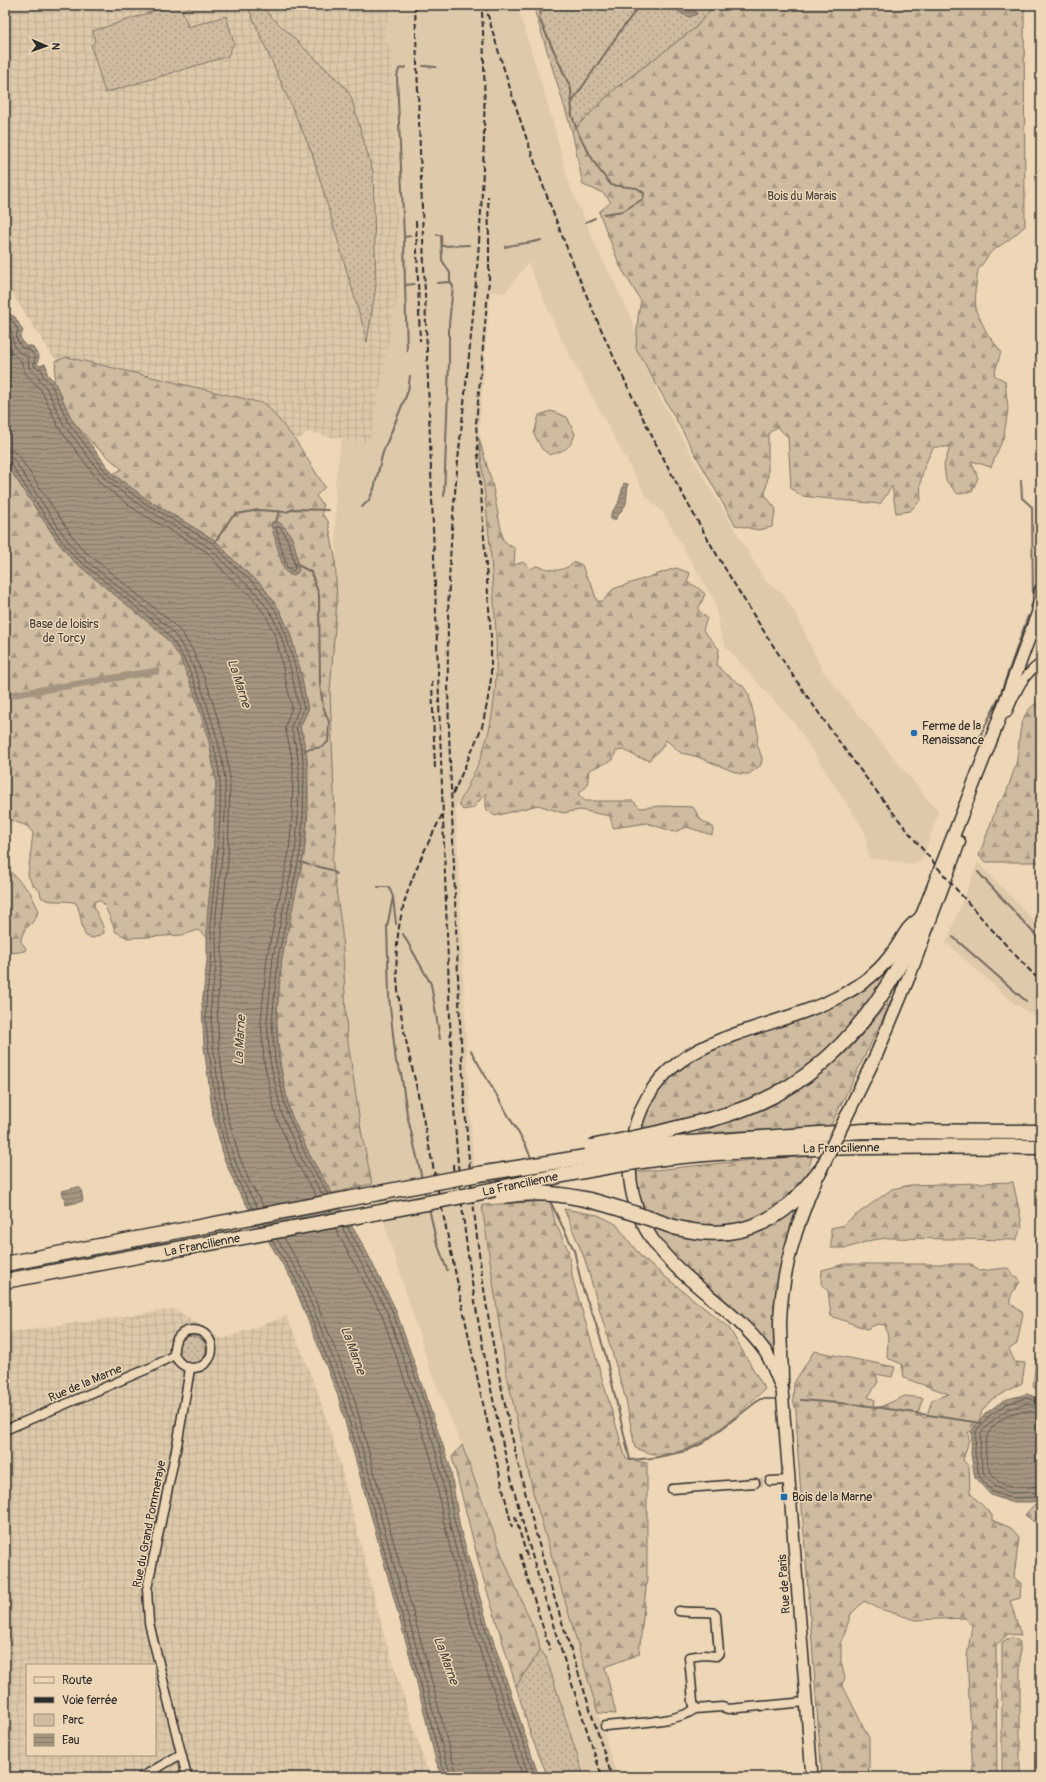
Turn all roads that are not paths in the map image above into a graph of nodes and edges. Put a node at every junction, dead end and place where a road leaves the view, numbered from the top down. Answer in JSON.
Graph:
{"nodes":[{"id":1,"x":1041,"y":590,"type":"edge"},
{"id":2,"x":1039,"y":614,"type":"edge"},
{"id":3,"x":1041,"y":663,"type":"edge"},
{"id":4,"x":1002,"y":725,"type":"junction"},
{"id":5,"x":921,"y":918,"type":"junction"},
{"id":6,"x":1041,"y":1132,"type":"edge"},
{"id":7,"x":661,"y":1146,"type":"junction"},
{"id":8,"x":1041,"y":1147,"type":"edge"},
{"id":9,"x":820,"y":1171,"type":"junction"},
{"id":10,"x":468,"y":1195,"type":"junction"},
{"id":11,"x":5,"y":1264,"type":"edge"},
{"id":12,"x":5,"y":1281,"type":"edge"},
{"id":13,"x":174,"y":1355,"type":"junction"},
{"id":14,"x":190,"y":1369,"type":"junction"},
{"id":15,"x":782,"y":1389,"type":"junction"},
{"id":16,"x":5,"y":1430,"type":"edge"},
{"id":17,"x":789,"y":1480,"type":"junction"},
{"id":18,"x":755,"y":1482,"type":"tunnel mouth"},
{"id":19,"x":770,"y":1482,"type":"tunnel mouth"},
{"id":20,"x":672,"y":1488,"type":"dead end"},
{"id":21,"x":679,"y":1611,"type":"dead end"},
{"id":22,"x":806,"y":1702,"type":"junction"},
{"id":23,"x":695,"y":1709,"type":"junction"},
{"id":24,"x":605,"y":1726,"type":"dead end"},
{"id":25,"x":181,"y":1754,"type":"junction"},
{"id":26,"x":142,"y":1777,"type":"edge"},
{"id":27,"x":187,"y":1777,"type":"edge"},
{"id":28,"x":812,"y":1777,"type":"edge"}],
"edges":[{"from":1,"to":2,"type":"main road"},
{"from":2,"to":4,"type":"main road"},
{"from":2,"to":5,"type":"main road"},
{"from":3,"to":4,"type":"street"},
{"from":4,"to":9,"type":"main road","bridge":true},
{"from":5,"to":7,"type":"highway"},
{"from":5,"to":15,"type":"main road"},
{"from":6,"to":7,"type":"highway","name":"La Francilienne"},
{"from":7,"to":8,"type":"highway","name":"La Francilienne"},
{"from":7,"to":10,"type":"highway","name":"La Francilienne","bridge":true},
{"from":7,"to":11,"type":"highway","name":"La Francilienne","bridge":true},
{"from":9,"to":10,"type":"highway","bridge":true},
{"from":9,"to":15,"type":"main road"},
{"from":10,"to":12,"type":"highway","name":"La Francilienne","bridge":true},
{"from":13,"to":14,"type":"street"},
{"from":13,"to":14,"type":"street"},
{"from":13,"to":16,"type":"street","name":"Rue de la Marne"},
{"from":14,"to":25,"type":"street","name":"Rue du Grand Pommeraye"},
{"from":15,"to":17,"type":"main road","name":"Rue de Paris"},
{"from":17,"to":19,"type":"street"},
{"from":17,"to":22,"type":"main road","name":"Rue de Paris"},
{"from":18,"to":20,"type":"street"},
{"from":21,"to":23,"type":"street"},
{"from":22,"to":23,"type":"street"},
{"from":22,"to":28,"type":"main road","name":"Rue de Paris"},
{"from":23,"to":24,"type":"street"},
{"from":25,"to":26,"type":"street"},
{"from":25,"to":27,"type":"street","name":"Rue du Grand Pommeraye"}]}
